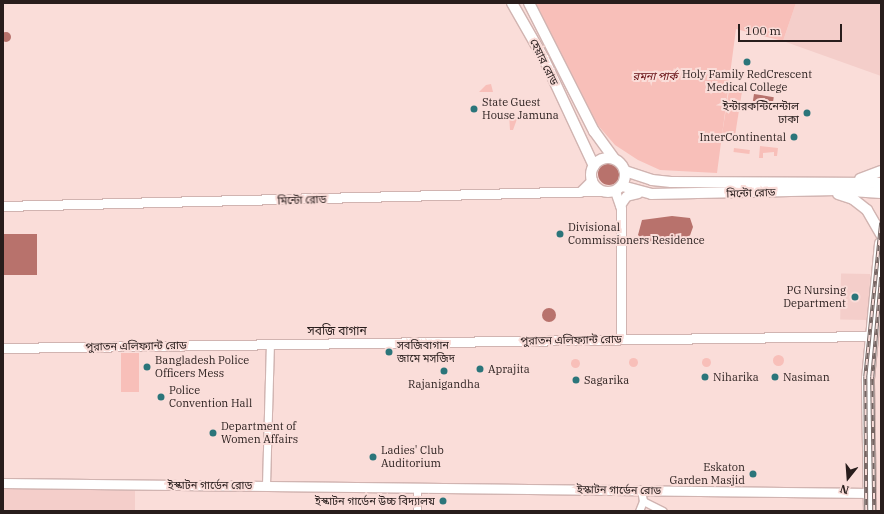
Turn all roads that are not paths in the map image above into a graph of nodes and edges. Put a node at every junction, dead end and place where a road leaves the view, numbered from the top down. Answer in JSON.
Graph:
{"nodes":[{"id":1,"x":512,"y":3,"type":"edge"},
{"id":2,"x":529,"y":3,"type":"edge"},
{"id":3,"x":614,"y":159,"type":"junction"},
{"id":4,"x":594,"y":166,"type":"junction"},
{"id":5,"x":625,"y":171,"type":"junction"},
{"id":6,"x":881,"y":171,"type":"edge"},
{"id":7,"x":592,"y":180,"type":"junction"},
{"id":8,"x":881,"y":183,"type":"edge"},
{"id":9,"x":825,"y":186,"type":"junction"},
{"id":10,"x":619,"y":189,"type":"junction"},
{"id":11,"x":601,"y":191,"type":"junction"},
{"id":12,"x":580,"y":192,"type":"junction"},
{"id":13,"x":638,"y":193,"type":"junction"},
{"id":14,"x":881,"y":193,"type":"edge"},
{"id":15,"x":620,"y":205,"type":"junction"},
{"id":16,"x":3,"y":206,"type":"edge"},
{"id":17,"x":881,"y":234,"type":"edge"},
{"id":18,"x":881,"y":244,"type":"edge"},
{"id":19,"x":871,"y":336,"type":"junction"},
{"id":20,"x":621,"y":339,"type":"junction"},
{"id":21,"x":270,"y":344,"type":"junction"},
{"id":22,"x":3,"y":348,"type":"edge"},
{"id":23,"x":3,"y":483,"type":"edge"},
{"id":24,"x":266,"y":485,"type":"junction"},
{"id":25,"x":417,"y":487,"type":"junction"},
{"id":26,"x":641,"y":490,"type":"junction"},
{"id":27,"x":870,"y":493,"type":"junction"},
{"id":28,"x":643,"y":501,"type":"junction"},
{"id":29,"x":417,"y":511,"type":"edge"},
{"id":30,"x":639,"y":511,"type":"edge"},
{"id":31,"x":663,"y":511,"type":"edge"},
{"id":32,"x":870,"y":511,"type":"edge"}],
"edges":[{"from":1,"to":4,"type":"main road","name":"হেয়ার রোড"},
{"from":2,"to":3,"type":"main road"},
{"from":3,"to":4,"type":"main road"},
{"from":3,"to":5,"type":"main road"},
{"from":4,"to":7,"type":"main road"},
{"from":5,"to":9,"type":"main road","name":"মিন্টো রোড"},
{"from":5,"to":10,"type":"main road"},
{"from":6,"to":9,"type":"main road"},
{"from":7,"to":11,"type":"main road"},
{"from":7,"to":12,"type":"main road"},
{"from":8,"to":9,"type":"main road","name":"মিন্টো রোড"},
{"from":9,"to":13,"type":"main road","name":"মিন্টো রোড"},
{"from":9,"to":14,"type":"main road","name":"মিন্টো রোড"},
{"from":9,"to":17,"type":"main road"},
{"from":10,"to":11,"type":"main road"},
{"from":10,"to":13,"type":"main road","name":"মিন্টো রোড"},
{"from":10,"to":15,"type":"main road"},
{"from":11,"to":12,"type":"main road","name":"মিন্টো রোড"},
{"from":12,"to":16,"type":"main road","name":"মিন্টো রোড"},
{"from":13,"to":15,"type":"main road"},
{"from":15,"to":20,"type":"main road"},
{"from":18,"to":19,"type":"highway"},
{"from":19,"to":20,"type":"main road","name":"পুরাতন এলিফ্যান্ট রোড"},
{"from":19,"to":27,"type":"highway"},
{"from":20,"to":21,"type":"main road","name":"পুরাতন এলিফ্যান্ট রোড"},
{"from":21,"to":22,"type":"main road","name":"পুরাতন এলিফ্যান্ট রোড"},
{"from":21,"to":24,"type":"street"},
{"from":23,"to":24,"type":"main road","name":"ইস্কাটন গার্ডেন রোড"},
{"from":24,"to":25,"type":"main road","name":"ইস্কাটন গার্ডেন রোড"},
{"from":25,"to":26,"type":"main road","name":"ইস্কাটন গার্ডেন রোড"},
{"from":25,"to":29,"type":"street"},
{"from":26,"to":27,"type":"main road","name":"ইস্কাটন গার্ডেন রোড"},
{"from":26,"to":28,"type":"street"},
{"from":27,"to":32,"type":"highway"},
{"from":28,"to":30,"type":"street"},
{"from":28,"to":31,"type":"street"}]}
